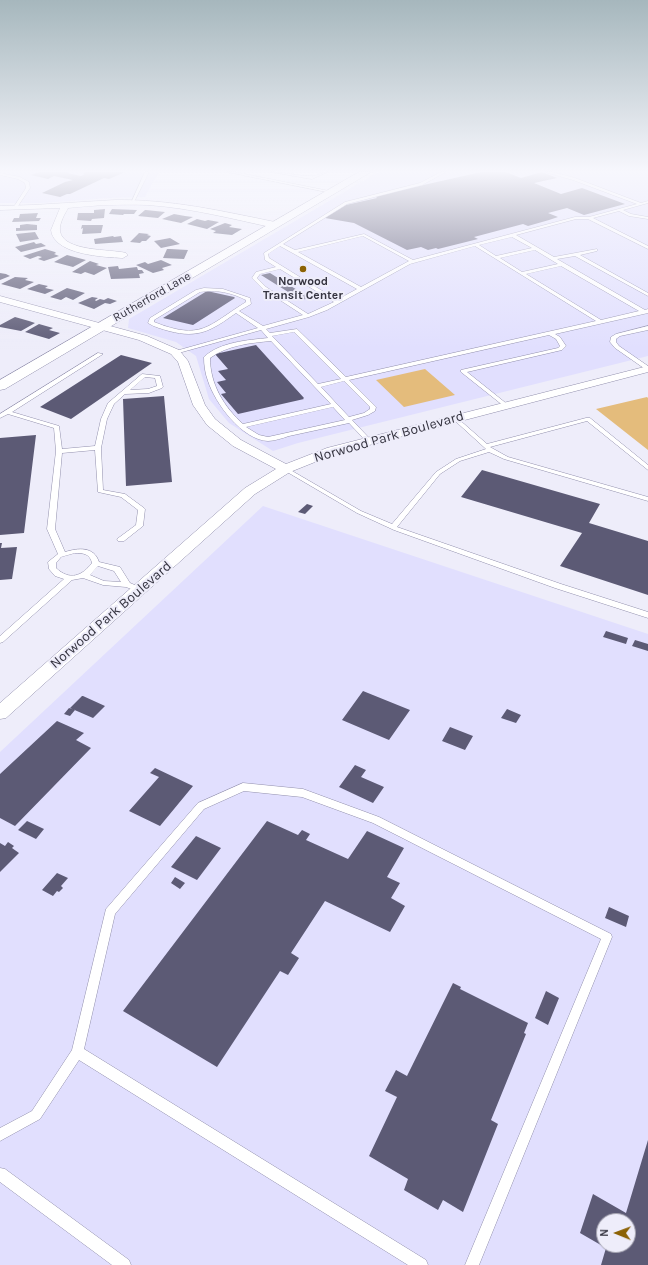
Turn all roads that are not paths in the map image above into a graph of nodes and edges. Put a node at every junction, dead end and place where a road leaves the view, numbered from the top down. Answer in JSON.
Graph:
{"nodes":[{"id":1,"x":56,"y":231,"type":"edge"},
{"id":2,"x":265,"y":231,"type":"edge"},
{"id":3,"x":301,"y":231,"type":"edge"},
{"id":4,"x":527,"y":231,"type":"edge"},
{"id":5,"x":615,"y":231,"type":"edge"},
{"id":6,"x":512,"y":235,"type":"junction"},
{"id":7,"x":280,"y":244,"type":"junction"},
{"id":8,"x":476,"y":245,"type":"junction"},
{"id":9,"x":648,"y":248,"type":"edge"},
{"id":10,"x":535,"y":249,"type":"junction"},
{"id":11,"x":595,"y":250,"type":"dead end"},
{"id":12,"x":294,"y":252,"type":"junction"},
{"id":13,"x":576,"y":254,"type":"junction"},
{"id":14,"x":123,"y":255,"type":"dead end"},
{"id":15,"x":496,"y":257,"type":"junction"},
{"id":16,"x":553,"y":259,"type":"junction"},
{"id":17,"x":413,"y":262,"type":"junction"},
{"id":18,"x":562,"y":264,"type":"junction"},
{"id":19,"x":281,"y":267,"type":"junction"},
{"id":20,"x":522,"y":273,"type":"junction"},
{"id":21,"x":360,"y":289,"type":"junction"},
{"id":22,"x":648,"y":295,"type":"edge"},
{"id":23,"x":0,"y":299,"type":"edge"},
{"id":24,"x":337,"y":302,"type":"junction"},
{"id":25,"x":646,"y":311,"type":"edge"},
{"id":26,"x":236,"y":312,"type":"junction"},
{"id":27,"x":307,"y":316,"type":"junction"},
{"id":28,"x":601,"y":322,"type":"junction"},
{"id":29,"x":101,"y":326,"type":"junction"},
{"id":30,"x":262,"y":328,"type":"junction"},
{"id":31,"x":648,"y":328,"type":"edge"},
{"id":32,"x":550,"y":333,"type":"junction"},
{"id":33,"x":270,"y":337,"type":"junction"},
{"id":34,"x":175,"y":352,"type":"junction"},
{"id":35,"x":100,"y":354,"type":"dead end"},
{"id":36,"x":648,"y":370,"type":"edge"},
{"id":37,"x":346,"y":379,"type":"junction"},
{"id":38,"x":0,"y":386,"type":"edge"},
{"id":39,"x":316,"y":386,"type":"junction"},
{"id":40,"x":124,"y":392,"type":"junction"},
{"id":41,"x":334,"y":405,"type":"junction"},
{"id":42,"x":505,"y":405,"type":"junction"},
{"id":43,"x":8,"y":412,"type":"junction"},
{"id":44,"x":0,"y":416,"type":"edge"},
{"id":45,"x":455,"y":418,"type":"junction"},
{"id":46,"x":348,"y":420,"type":"junction"},
{"id":47,"x":243,"y":426,"type":"junction"},
{"id":48,"x":368,"y":440,"type":"junction"},
{"id":49,"x":98,"y":448,"type":"junction"},
{"id":50,"x":488,"y":448,"type":"junction"},
{"id":51,"x":59,"y":451,"type":"junction"},
{"id":52,"x":648,"y":468,"type":"edge"},
{"id":53,"x":285,"y":469,"type":"junction"},
{"id":54,"x":648,"y":499,"type":"edge"},
{"id":55,"x":393,"y":527,"type":"junction"},
{"id":56,"x":121,"y":539,"type":"dead end"},
{"id":57,"x":62,"y":554,"type":"junction"},
{"id":58,"x":96,"y":563,"type":"junction"},
{"id":59,"x":82,"y":575,"type":"junction"},
{"id":60,"x":70,"y":578,"type":"junction"},
{"id":61,"x":133,"y":587,"type":"junction"},
{"id":62,"x":648,"y":615,"type":"edge"},
{"id":63,"x":0,"y":640,"type":"edge"},
{"id":64,"x":0,"y":712,"type":"edge"},
{"id":65,"x":77,"y":1052,"type":"junction"},
{"id":66,"x":0,"y":1135,"type":"edge"},
{"id":67,"x":0,"y":1174,"type":"edge"},
{"id":68,"x":124,"y":1265,"type":"edge"},
{"id":69,"x":422,"y":1265,"type":"edge"},
{"id":70,"x":472,"y":1265,"type":"edge"}],
"edges":[{"from":1,"to":14,"type":"street"},
{"from":2,"to":29,"type":"street","name":"Rutherford Lane"},
{"from":3,"to":7,"type":"lane"},
{"from":4,"to":6,"type":"lane"},
{"from":5,"to":9,"type":"lane"},
{"from":6,"to":8,"type":"lane"},
{"from":6,"to":10,"type":"lane"},
{"from":7,"to":12,"type":"lane"},
{"from":7,"to":19,"type":"lane"},
{"from":8,"to":15,"type":"lane"},
{"from":8,"to":17,"type":"lane"},
{"from":10,"to":15,"type":"lane"},
{"from":10,"to":16,"type":"lane"},
{"from":11,"to":13,"type":"lane"},
{"from":12,"to":17,"type":"lane"},
{"from":12,"to":21,"type":"lane"},
{"from":13,"to":16,"type":"lane"},
{"from":13,"to":22,"type":"lane"},
{"from":15,"to":20,"type":"lane"},
{"from":16,"to":18,"type":"lane"},
{"from":17,"to":21,"type":"lane"},
{"from":18,"to":20,"type":"lane"},
{"from":18,"to":25,"type":"lane"},
{"from":19,"to":24,"type":"lane"},
{"from":19,"to":27,"type":"lane"},
{"from":20,"to":28,"type":"lane"},
{"from":21,"to":24,"type":"lane"},
{"from":23,"to":29,"type":"street"},
{"from":24,"to":27,"type":"lane"},
{"from":25,"to":28,"type":"lane"},
{"from":26,"to":26,"type":"lane"},
{"from":26,"to":30,"type":"lane"},
{"from":27,"to":30,"type":"lane"},
{"from":28,"to":32,"type":"lane"},
{"from":29,"to":34,"type":"street"},
{"from":29,"to":38,"type":"street","name":"Rutherford Lane"},
{"from":30,"to":33,"type":"lane"},
{"from":30,"to":34,"type":"lane"},
{"from":31,"to":36,"type":"lane"},
{"from":32,"to":37,"type":"lane"},
{"from":32,"to":42,"type":"lane"},
{"from":33,"to":37,"type":"lane"},
{"from":33,"to":39,"type":"lane"},
{"from":33,"to":47,"type":"lane"},
{"from":34,"to":53,"type":"street"},
{"from":35,"to":43,"type":"lane"},
{"from":36,"to":42,"type":"street","name":"Norwood Park Boulevard"},
{"from":37,"to":39,"type":"lane"},
{"from":37,"to":46,"type":"lane"},
{"from":39,"to":41,"type":"lane"},
{"from":40,"to":40,"type":"lane"},
{"from":40,"to":49,"type":"lane"},
{"from":41,"to":46,"type":"lane"},
{"from":41,"to":47,"type":"lane"},
{"from":42,"to":45,"type":"street","name":"Norwood Park Boulevard"},
{"from":43,"to":44,"type":"lane"},
{"from":43,"to":51,"type":"lane"},
{"from":45,"to":48,"type":"street","name":"Norwood Park Boulevard"},
{"from":45,"to":50,"type":"lane"},
{"from":46,"to":47,"type":"lane"},
{"from":46,"to":48,"type":"lane"},
{"from":48,"to":53,"type":"street","name":"Norwood Park Boulevard"},
{"from":49,"to":51,"type":"lane"},
{"from":49,"to":56,"type":"lane"},
{"from":50,"to":52,"type":"lane"},
{"from":50,"to":54,"type":"lane"},
{"from":50,"to":55,"type":"lane"},
{"from":51,"to":57,"type":"lane"},
{"from":53,"to":55,"type":"lane"},
{"from":53,"to":61,"type":"street","name":"Norwood Park Boulevard"},
{"from":55,"to":62,"type":"lane"},
{"from":57,"to":58,"type":"lane"},
{"from":57,"to":60,"type":"lane"},
{"from":58,"to":59,"type":"lane"},
{"from":58,"to":61,"type":"lane"},
{"from":59,"to":60,"type":"lane"},
{"from":59,"to":61,"type":"lane"},
{"from":60,"to":63,"type":"lane"},
{"from":61,"to":64,"type":"street","name":"Norwood Park Boulevard"},
{"from":65,"to":66,"type":"lane"},
{"from":65,"to":69,"type":"lane"},
{"from":65,"to":70,"type":"lane"},
{"from":67,"to":68,"type":"lane"}]}
